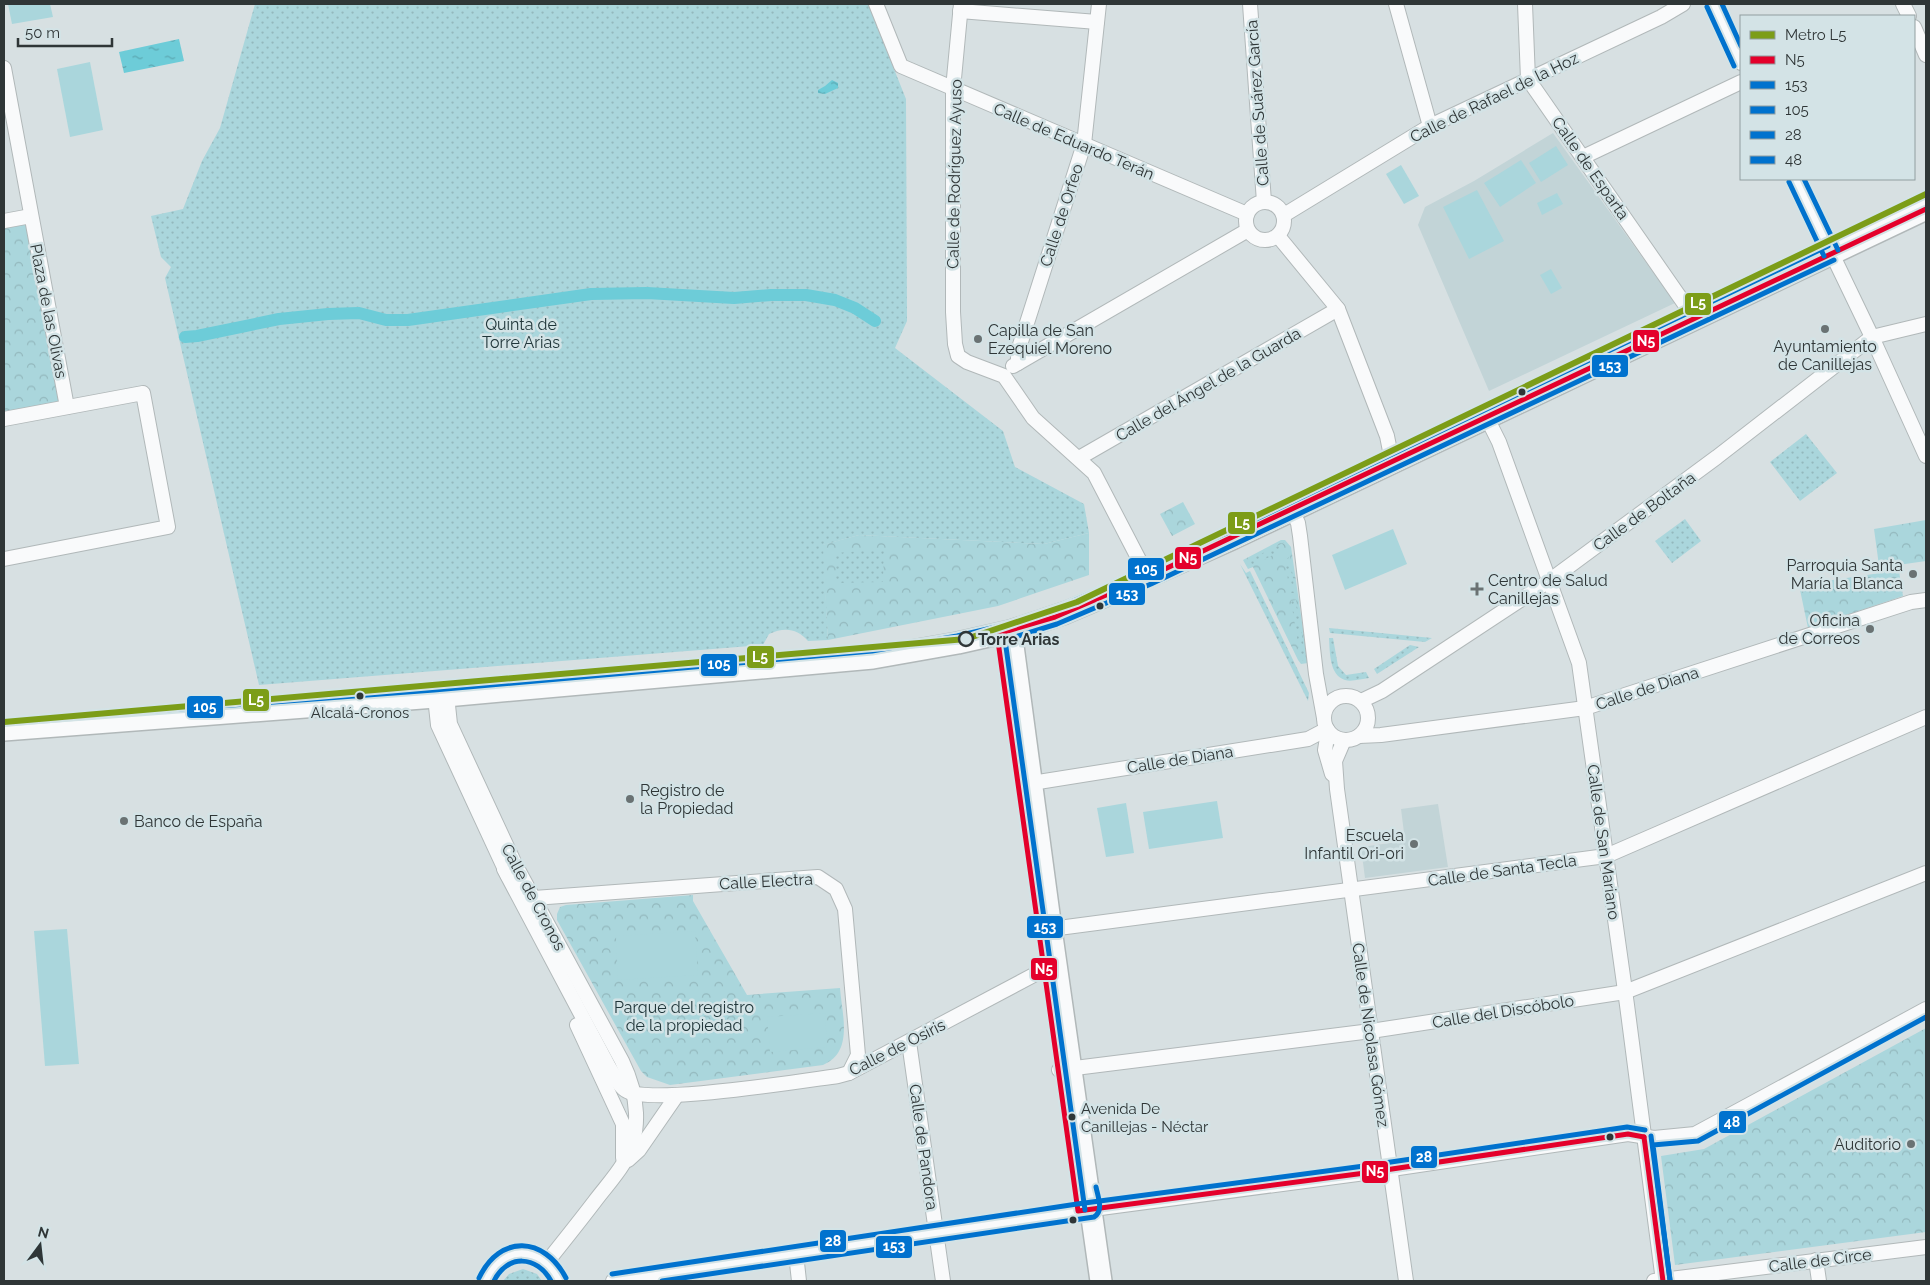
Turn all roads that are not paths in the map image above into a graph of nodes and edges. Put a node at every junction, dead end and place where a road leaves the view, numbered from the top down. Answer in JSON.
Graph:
{"nodes":[{"id":1,"x":876,"y":4,"type":"edge"},
{"id":2,"x":1099,"y":4,"type":"edge"},
{"id":3,"x":1250,"y":4,"type":"edge"},
{"id":4,"x":1396,"y":4,"type":"edge"},
{"id":5,"x":1525,"y":4,"type":"edge"},
{"id":6,"x":1683,"y":4,"type":"edge"},
{"id":7,"x":1714,"y":4,"type":"edge"},
{"id":8,"x":961,"y":7,"type":"edge"},
{"id":9,"x":1097,"y":22,"type":"junction"},
{"id":10,"x":1915,"y":29,"type":"edge"},
{"id":11,"x":1926,"y":55,"type":"edge"},
{"id":12,"x":1740,"y":61,"type":"edge"},
{"id":13,"x":4,"y":68,"type":"edge"},
{"id":14,"x":1528,"y":79,"type":"junction"},
{"id":15,"x":1740,"y":82,"type":"edge"},
{"id":16,"x":953,"y":89,"type":"junction"},
{"id":17,"x":1430,"y":126,"type":"junction"},
{"id":18,"x":1084,"y":144,"type":"junction"},
{"id":19,"x":1584,"y":157,"type":"junction"},
{"id":20,"x":1796,"y":180,"type":"edge"},
{"id":21,"x":1264,"y":202,"type":"junction"},
{"id":22,"x":1926,"y":209,"type":"edge"},
{"id":23,"x":1247,"y":214,"type":"junction"},
{"id":24,"x":1284,"y":214,"type":"junction"},
{"id":25,"x":31,"y":216,"type":"junction"},
{"id":26,"x":4,"y":221,"type":"edge"},
{"id":27,"x":1248,"y":230,"type":"junction"},
{"id":28,"x":1278,"y":236,"type":"junction"},
{"id":29,"x":1831,"y":253,"type":"junction"},
{"id":30,"x":1338,"y":309,"type":"junction"},
{"id":31,"x":1695,"y":320,"type":"junction"},
{"id":32,"x":1926,"y":324,"type":"edge"},
{"id":33,"x":1872,"y":337,"type":"junction"},
{"id":34,"x":1018,"y":363,"type":"junction"},
{"id":35,"x":1004,"y":376,"type":"junction"},
{"id":36,"x":67,"y":407,"type":"junction"},
{"id":37,"x":1486,"y":418,"type":"junction"},
{"id":38,"x":4,"y":419,"type":"edge"},
{"id":39,"x":1926,"y":456,"type":"edge"},
{"id":40,"x":1079,"y":458,"type":"junction"},
{"id":41,"x":1392,"y":461,"type":"junction"},
{"id":42,"x":1292,"y":510,"type":"junction"},
{"id":43,"x":4,"y":559,"type":"edge"},
{"id":44,"x":1148,"y":577,"type":"junction"},
{"id":45,"x":1549,"y":582,"type":"junction"},
{"id":46,"x":1926,"y":600,"type":"edge"},
{"id":47,"x":1004,"y":632,"type":"junction"},
{"id":48,"x":1316,"y":674,"type":"junction"},
{"id":49,"x":441,"y":697,"type":"junction"},
{"id":50,"x":1339,"y":697,"type":"junction"},
{"id":51,"x":1361,"y":701,"type":"junction"},
{"id":52,"x":1585,"y":708,"type":"junction"},
{"id":53,"x":1926,"y":717,"type":"edge"},
{"id":54,"x":1326,"y":726,"type":"junction"},
{"id":55,"x":4,"y":730,"type":"edge"},
{"id":56,"x":1359,"y":736,"type":"junction"},
{"id":57,"x":1344,"y":740,"type":"junction"},
{"id":58,"x":1032,"y":783,"type":"junction"},
{"id":59,"x":1337,"y":789,"type":"junction"},
{"id":60,"x":1606,"y":856,"type":"junction"},
{"id":61,"x":504,"y":869,"type":"junction"},
{"id":62,"x":1926,"y":873,"type":"edge"},
{"id":63,"x":1351,"y":891,"type":"junction"},
{"id":64,"x":534,"y":898,"type":"junction"},
{"id":65,"x":1051,"y":929,"type":"junction"},
{"id":66,"x":1050,"y":966,"type":"junction"},
{"id":67,"x":1625,"y":992,"type":"junction"},
{"id":68,"x":1926,"y":1009,"type":"edge"},
{"id":69,"x":1371,"y":1031,"type":"junction"},
{"id":70,"x":909,"y":1042,"type":"junction"},
{"id":71,"x":1065,"y":1070,"type":"junction"},
{"id":72,"x":849,"y":1073,"type":"junction"},
{"id":73,"x":634,"y":1094,"type":"junction"},
{"id":74,"x":677,"y":1095,"type":"junction"},
{"id":75,"x":1644,"y":1137,"type":"junction"},
{"id":76,"x":624,"y":1164,"type":"junction"},
{"id":77,"x":1391,"y":1170,"type":"junction"},
{"id":78,"x":1085,"y":1210,"type":"junction"},
{"id":79,"x":936,"y":1232,"type":"junction"},
{"id":80,"x":1926,"y":1247,"type":"edge"},
{"id":81,"x":796,"y":1254,"type":"junction"},
{"id":82,"x":1816,"y":1260,"type":"junction"},
{"id":83,"x":547,"y":1262,"type":"junction"},
{"id":84,"x":486,"y":1281,"type":"edge"},
{"id":85,"x":559,"y":1281,"type":"edge"},
{"id":86,"x":613,"y":1281,"type":"edge"},
{"id":87,"x":799,"y":1281,"type":"edge"},
{"id":88,"x":943,"y":1281,"type":"edge"},
{"id":89,"x":1088,"y":1281,"type":"edge"},
{"id":90,"x":1101,"y":1281,"type":"edge"},
{"id":91,"x":1406,"y":1281,"type":"edge"},
{"id":92,"x":1660,"y":1281,"type":"edge"},
{"id":93,"x":1819,"y":1281,"type":"edge"}],
"edges":[{"from":1,"to":16,"type":"street","name":"Calle de Eduardo Terán"},
{"from":2,"to":9,"type":"street","name":"Calle de Orfeo"},
{"from":3,"to":21,"type":"street","name":"Calle de Suárez García"},
{"from":4,"to":17,"type":"street"},
{"from":5,"to":14,"type":"street"},
{"from":6,"to":14,"type":"street","name":"Calle de Rafael de la Hoz"},
{"from":7,"to":12,"type":"street"},
{"from":8,"to":9,"type":"street"},
{"from":8,"to":16,"type":"street","name":"Calle de Rodríguez Ayuso"},
{"from":9,"to":18,"type":"street","name":"Calle de Orfeo"},
{"from":10,"to":11,"type":"street"},
{"from":13,"to":25,"type":"street","name":"Plaza de las Olivas"},
{"from":14,"to":17,"type":"street","name":"Calle de Rafael de la Hoz"},
{"from":14,"to":19,"type":"street","name":"Calle de Esparta"},
{"from":15,"to":19,"type":"street"},
{"from":16,"to":18,"type":"street","name":"Calle de Eduardo Terán"},
{"from":16,"to":35,"type":"street","name":"Calle de Rodríguez Ayuso"},
{"from":17,"to":24,"type":"street","name":"Calle de Rafael de la Hoz"},
{"from":18,"to":23,"type":"street","name":"Calle de Eduardo Terán"},
{"from":18,"to":34,"type":"street","name":"Calle de Orfeo"},
{"from":19,"to":31,"type":"street","name":"Calle de Esparta"},
{"from":20,"to":29,"type":"street"},
{"from":21,"to":23,"type":"street"},
{"from":21,"to":24,"type":"street"},
{"from":22,"to":29,"type":"main road"},
{"from":23,"to":27,"type":"street"},
{"from":24,"to":28,"type":"street"},
{"from":25,"to":26,"type":"street"},
{"from":25,"to":36,"type":"street","name":"Plaza de las Olivas"},
{"from":27,"to":28,"type":"street"},
{"from":27,"to":34,"type":"street"},
{"from":28,"to":30,"type":"street"},
{"from":29,"to":31,"type":"main road"},
{"from":29,"to":33,"type":"street"},
{"from":30,"to":40,"type":"street","name":"Calle del Ángel de la Guarda"},
{"from":30,"to":41,"type":"street"},
{"from":31,"to":37,"type":"main road"},
{"from":32,"to":33,"type":"street","name":"Calle de Boltaña"},
{"from":33,"to":39,"type":"street"},
{"from":33,"to":45,"type":"street","name":"Calle de Boltaña"},
{"from":34,"to":35,"type":"street"},
{"from":35,"to":40,"type":"street"},
{"from":36,"to":38,"type":"street"},
{"from":36,"to":43,"type":"street"},
{"from":37,"to":41,"type":"main road"},
{"from":37,"to":45,"type":"street","name":"Calle de San Mariano"},
{"from":40,"to":44,"type":"street"},
{"from":41,"to":42,"type":"main road"},
{"from":42,"to":44,"type":"main road"},
{"from":42,"to":48,"type":"street","name":"Calle de Nicolasa Gómez"},
{"from":44,"to":47,"type":"main road"},
{"from":45,"to":51,"type":"street","name":"Calle de Boltaña"},
{"from":45,"to":52,"type":"street","name":"Calle de San Mariano"},
{"from":46,"to":52,"type":"street","name":"Calle de Diana"},
{"from":47,"to":49,"type":"main road"},
{"from":47,"to":58,"type":"main road"},
{"from":47,"to":66,"type":"main road"},
{"from":48,"to":50,"type":"street"},
{"from":48,"to":54,"type":"street","name":"Calle de Nicolasa Gómez"},
{"from":49,"to":55,"type":"main road"},
{"from":49,"to":61,"type":"street","name":"Calle de Cronos"},
{"from":49,"to":64,"type":"street","name":"Calle de Cronos"},
{"from":50,"to":51,"type":"street"},
{"from":50,"to":54,"type":"street"},
{"from":51,"to":56,"type":"street"},
{"from":52,"to":56,"type":"street","name":"Calle de Diana"},
{"from":52,"to":60,"type":"street","name":"Calle de San Mariano"},
{"from":53,"to":60,"type":"street","name":"Calle de Santa Tecla"},
{"from":54,"to":57,"type":"street"},
{"from":54,"to":58,"type":"street","name":"Calle de Diana"},
{"from":54,"to":59,"type":"street","name":"Calle de Nicolasa Gómez"},
{"from":56,"to":57,"type":"street"},
{"from":57,"to":59,"type":"street","name":"Calle de Nicolasa Gómez"},
{"from":58,"to":65,"type":"main road"},
{"from":59,"to":63,"type":"street","name":"Calle de Nicolasa Gómez"},
{"from":60,"to":63,"type":"street","name":"Calle de Santa Tecla"},
{"from":60,"to":67,"type":"street","name":"Calle de San Mariano"},
{"from":61,"to":73,"type":"street","name":"Calle de Cronos"},
{"from":61,"to":76,"type":"street","name":"Calle de Cronos"},
{"from":62,"to":67,"type":"street","name":"Calle del Discóbolo"},
{"from":63,"to":65,"type":"street","name":"Calle de Santa Tecla"},
{"from":63,"to":69,"type":"street","name":"Calle de Nicolasa Gómez"},
{"from":64,"to":72,"type":"street","name":"Calle Electra"},
{"from":64,"to":73,"type":"street","name":"Calle de Cronos"},
{"from":65,"to":66,"type":"main road"},
{"from":66,"to":70,"type":"street","name":"Calle de Osiris"},
{"from":66,"to":71,"type":"main road"},
{"from":67,"to":69,"type":"street","name":"Calle del Discóbolo"},
{"from":67,"to":75,"type":"street","name":"Calle de San Mariano"},
{"from":68,"to":75,"type":"street"},
{"from":69,"to":71,"type":"street","name":"Calle del Discóbolo"},
{"from":69,"to":77,"type":"street","name":"Calle de Nicolasa Gómez"},
{"from":70,"to":72,"type":"street","name":"Calle de Osiris"},
{"from":70,"to":79,"type":"street","name":"Calle de Pandora"},
{"from":71,"to":78,"type":"main road"},
{"from":72,"to":74,"type":"street","name":"Calle de Osiris"},
{"from":73,"to":74,"type":"street","name":"Calle de Osiris"},
{"from":73,"to":76,"type":"street","name":"Calle de Cronos"},
{"from":74,"to":76,"type":"street"},
{"from":75,"to":77,"type":"street"},
{"from":75,"to":92,"type":"street","name":"Calle de San Mariano"},
{"from":76,"to":83,"type":"street","name":"Calle de Cronos"},
{"from":77,"to":78,"type":"street"},
{"from":77,"to":91,"type":"street","name":"Calle de Nicolasa Gómez"},
{"from":78,"to":79,"type":"street"},
{"from":78,"to":89,"type":"main road"},
{"from":78,"to":90,"type":"main road"},
{"from":79,"to":81,"type":"street"},
{"from":79,"to":88,"type":"street","name":"Calle de Pandora"},
{"from":80,"to":82,"type":"street","name":"Calle de Circe"},
{"from":81,"to":86,"type":"street"},
{"from":81,"to":87,"type":"street"},
{"from":82,"to":92,"type":"street","name":"Calle de Circe"},
{"from":82,"to":93,"type":"street"},
{"from":83,"to":84,"type":"street"},
{"from":83,"to":85,"type":"street"}]}
